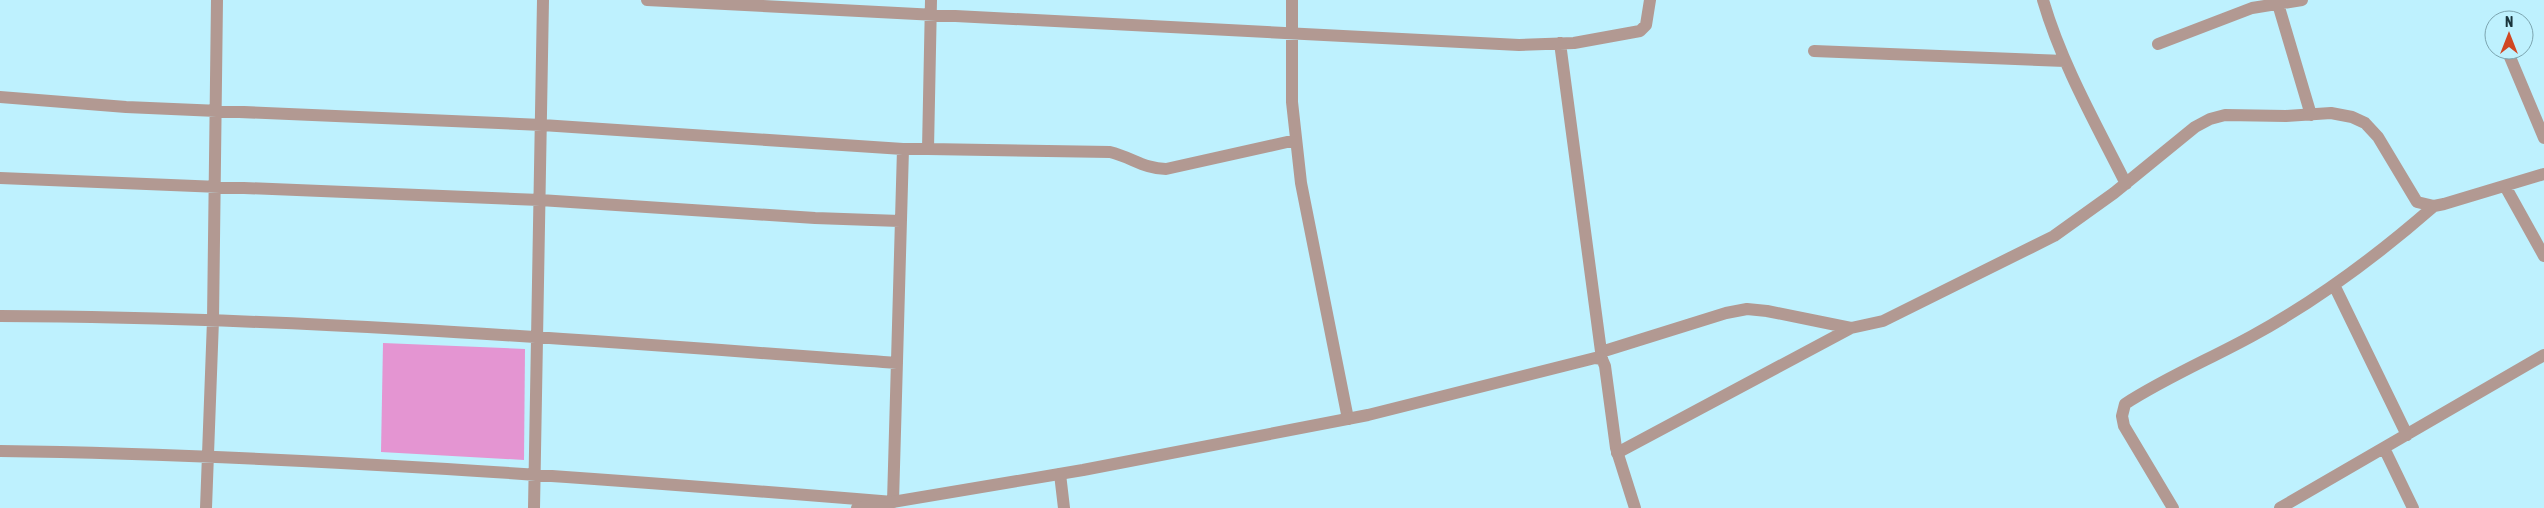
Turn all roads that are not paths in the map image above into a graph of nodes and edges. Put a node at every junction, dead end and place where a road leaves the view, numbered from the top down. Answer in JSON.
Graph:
{"nodes":[{"id":1,"x":217,"y":0,"type":"edge"},
{"id":2,"x":543,"y":0,"type":"edge"},
{"id":3,"x":647,"y":0,"type":"edge"},
{"id":4,"x":931,"y":0,"type":"edge"},
{"id":5,"x":1292,"y":0,"type":"edge"},
{"id":6,"x":1650,"y":0,"type":"edge"},
{"id":7,"x":2043,"y":0,"type":"edge"},
{"id":8,"x":2302,"y":0,"type":"edge"},
{"id":9,"x":2278,"y":4,"type":"junction"},
{"id":10,"x":931,"y":15,"type":"junction"},
{"id":11,"x":1290,"y":34,"type":"junction"},
{"id":12,"x":1560,"y":43,"type":"junction"},
{"id":13,"x":2158,"y":44,"type":"dead end"},
{"id":14,"x":1814,"y":51,"type":"dead end"},
{"id":15,"x":2511,"y":60,"type":"edge"},
{"id":16,"x":2065,"y":61,"type":"junction"},
{"id":17,"x":0,"y":97,"type":"edge"},
{"id":18,"x":216,"y":110,"type":"junction"},
{"id":19,"x":2310,"y":115,"type":"junction"},
{"id":20,"x":542,"y":125,"type":"junction"},
{"id":21,"x":2544,"y":138,"type":"edge"},
{"id":22,"x":1296,"y":140,"type":"junction"},
{"id":23,"x":903,"y":149,"type":"junction"},
{"id":24,"x":928,"y":149,"type":"junction"},
{"id":25,"x":2544,"y":174,"type":"edge"},
{"id":26,"x":0,"y":178,"type":"edge"},
{"id":27,"x":2126,"y":184,"type":"junction"},
{"id":28,"x":214,"y":185,"type":"junction"},
{"id":29,"x":2505,"y":186,"type":"junction"},
{"id":30,"x":540,"y":200,"type":"junction"},
{"id":31,"x":2434,"y":206,"type":"junction"},
{"id":32,"x":900,"y":221,"type":"junction"},
{"id":33,"x":2544,"y":256,"type":"edge"},
{"id":34,"x":2334,"y":285,"type":"junction"},
{"id":35,"x":0,"y":316,"type":"edge"},
{"id":36,"x":213,"y":320,"type":"junction"},
{"id":37,"x":1851,"y":328,"type":"junction"},
{"id":38,"x":536,"y":336,"type":"junction"},
{"id":39,"x":2544,"y":355,"type":"edge"},
{"id":40,"x":1602,"y":356,"type":"junction"},
{"id":41,"x":897,"y":363,"type":"junction"},
{"id":42,"x":1348,"y":419,"type":"junction"},
{"id":43,"x":2407,"y":435,"type":"junction"},
{"id":44,"x":2384,"y":448,"type":"junction"},
{"id":45,"x":0,"y":451,"type":"edge"},
{"id":46,"x":1617,"y":452,"type":"junction"},
{"id":47,"x":208,"y":457,"type":"junction"},
{"id":48,"x":534,"y":474,"type":"junction"},
{"id":49,"x":1060,"y":474,"type":"junction"},
{"id":50,"x":893,"y":502,"type":"junction"},
{"id":51,"x":206,"y":508,"type":"edge"},
{"id":52,"x":534,"y":508,"type":"edge"},
{"id":53,"x":857,"y":508,"type":"edge"},
{"id":54,"x":1064,"y":508,"type":"edge"},
{"id":55,"x":1635,"y":508,"type":"edge"},
{"id":56,"x":2172,"y":508,"type":"edge"},
{"id":57,"x":2280,"y":508,"type":"edge"},
{"id":58,"x":2413,"y":508,"type":"edge"}],
"edges":[{"from":1,"to":18,"type":"street"},
{"from":2,"to":20,"type":"street"},
{"from":3,"to":10,"type":"street"},
{"from":4,"to":10,"type":"street"},
{"from":5,"to":11,"type":"street"},
{"from":6,"to":12,"type":"street"},
{"from":7,"to":16,"type":"street"},
{"from":8,"to":9,"type":"street"},
{"from":9,"to":13,"type":"street"},
{"from":9,"to":19,"type":"street"},
{"from":10,"to":11,"type":"street"},
{"from":10,"to":24,"type":"street"},
{"from":11,"to":12,"type":"street"},
{"from":11,"to":22,"type":"street"},
{"from":12,"to":40,"type":"street"},
{"from":14,"to":16,"type":"street"},
{"from":15,"to":21,"type":"street"},
{"from":16,"to":27,"type":"street"},
{"from":17,"to":18,"type":"street"},
{"from":18,"to":20,"type":"street"},
{"from":18,"to":28,"type":"street"},
{"from":19,"to":27,"type":"street"},
{"from":19,"to":31,"type":"street"},
{"from":20,"to":23,"type":"street"},
{"from":20,"to":30,"type":"street"},
{"from":22,"to":24,"type":"street"},
{"from":22,"to":42,"type":"street"},
{"from":23,"to":24,"type":"street"},
{"from":23,"to":32,"type":"street"},
{"from":25,"to":29,"type":"street"},
{"from":26,"to":28,"type":"street"},
{"from":27,"to":37,"type":"street"},
{"from":28,"to":30,"type":"street"},
{"from":28,"to":36,"type":"street"},
{"from":29,"to":31,"type":"street"},
{"from":29,"to":33,"type":"street"},
{"from":30,"to":32,"type":"street"},
{"from":30,"to":38,"type":"street"},
{"from":31,"to":34,"type":"street"},
{"from":32,"to":41,"type":"street"},
{"from":34,"to":43,"type":"street"},
{"from":34,"to":56,"type":"street"},
{"from":35,"to":36,"type":"street"},
{"from":36,"to":38,"type":"street"},
{"from":36,"to":47,"type":"street"},
{"from":37,"to":40,"type":"street"},
{"from":37,"to":46,"type":"street"},
{"from":38,"to":41,"type":"street"},
{"from":38,"to":48,"type":"street"},
{"from":39,"to":43,"type":"street"},
{"from":40,"to":42,"type":"street"},
{"from":40,"to":46,"type":"street"},
{"from":41,"to":50,"type":"street"},
{"from":42,"to":49,"type":"street"},
{"from":43,"to":44,"type":"street"},
{"from":44,"to":57,"type":"street"},
{"from":44,"to":58,"type":"street"},
{"from":45,"to":47,"type":"street"},
{"from":46,"to":55,"type":"street"},
{"from":47,"to":48,"type":"street"},
{"from":47,"to":51,"type":"street"},
{"from":48,"to":50,"type":"street"},
{"from":48,"to":52,"type":"street"},
{"from":49,"to":50,"type":"street"},
{"from":49,"to":54,"type":"street"},
{"from":50,"to":53,"type":"street"}]}
